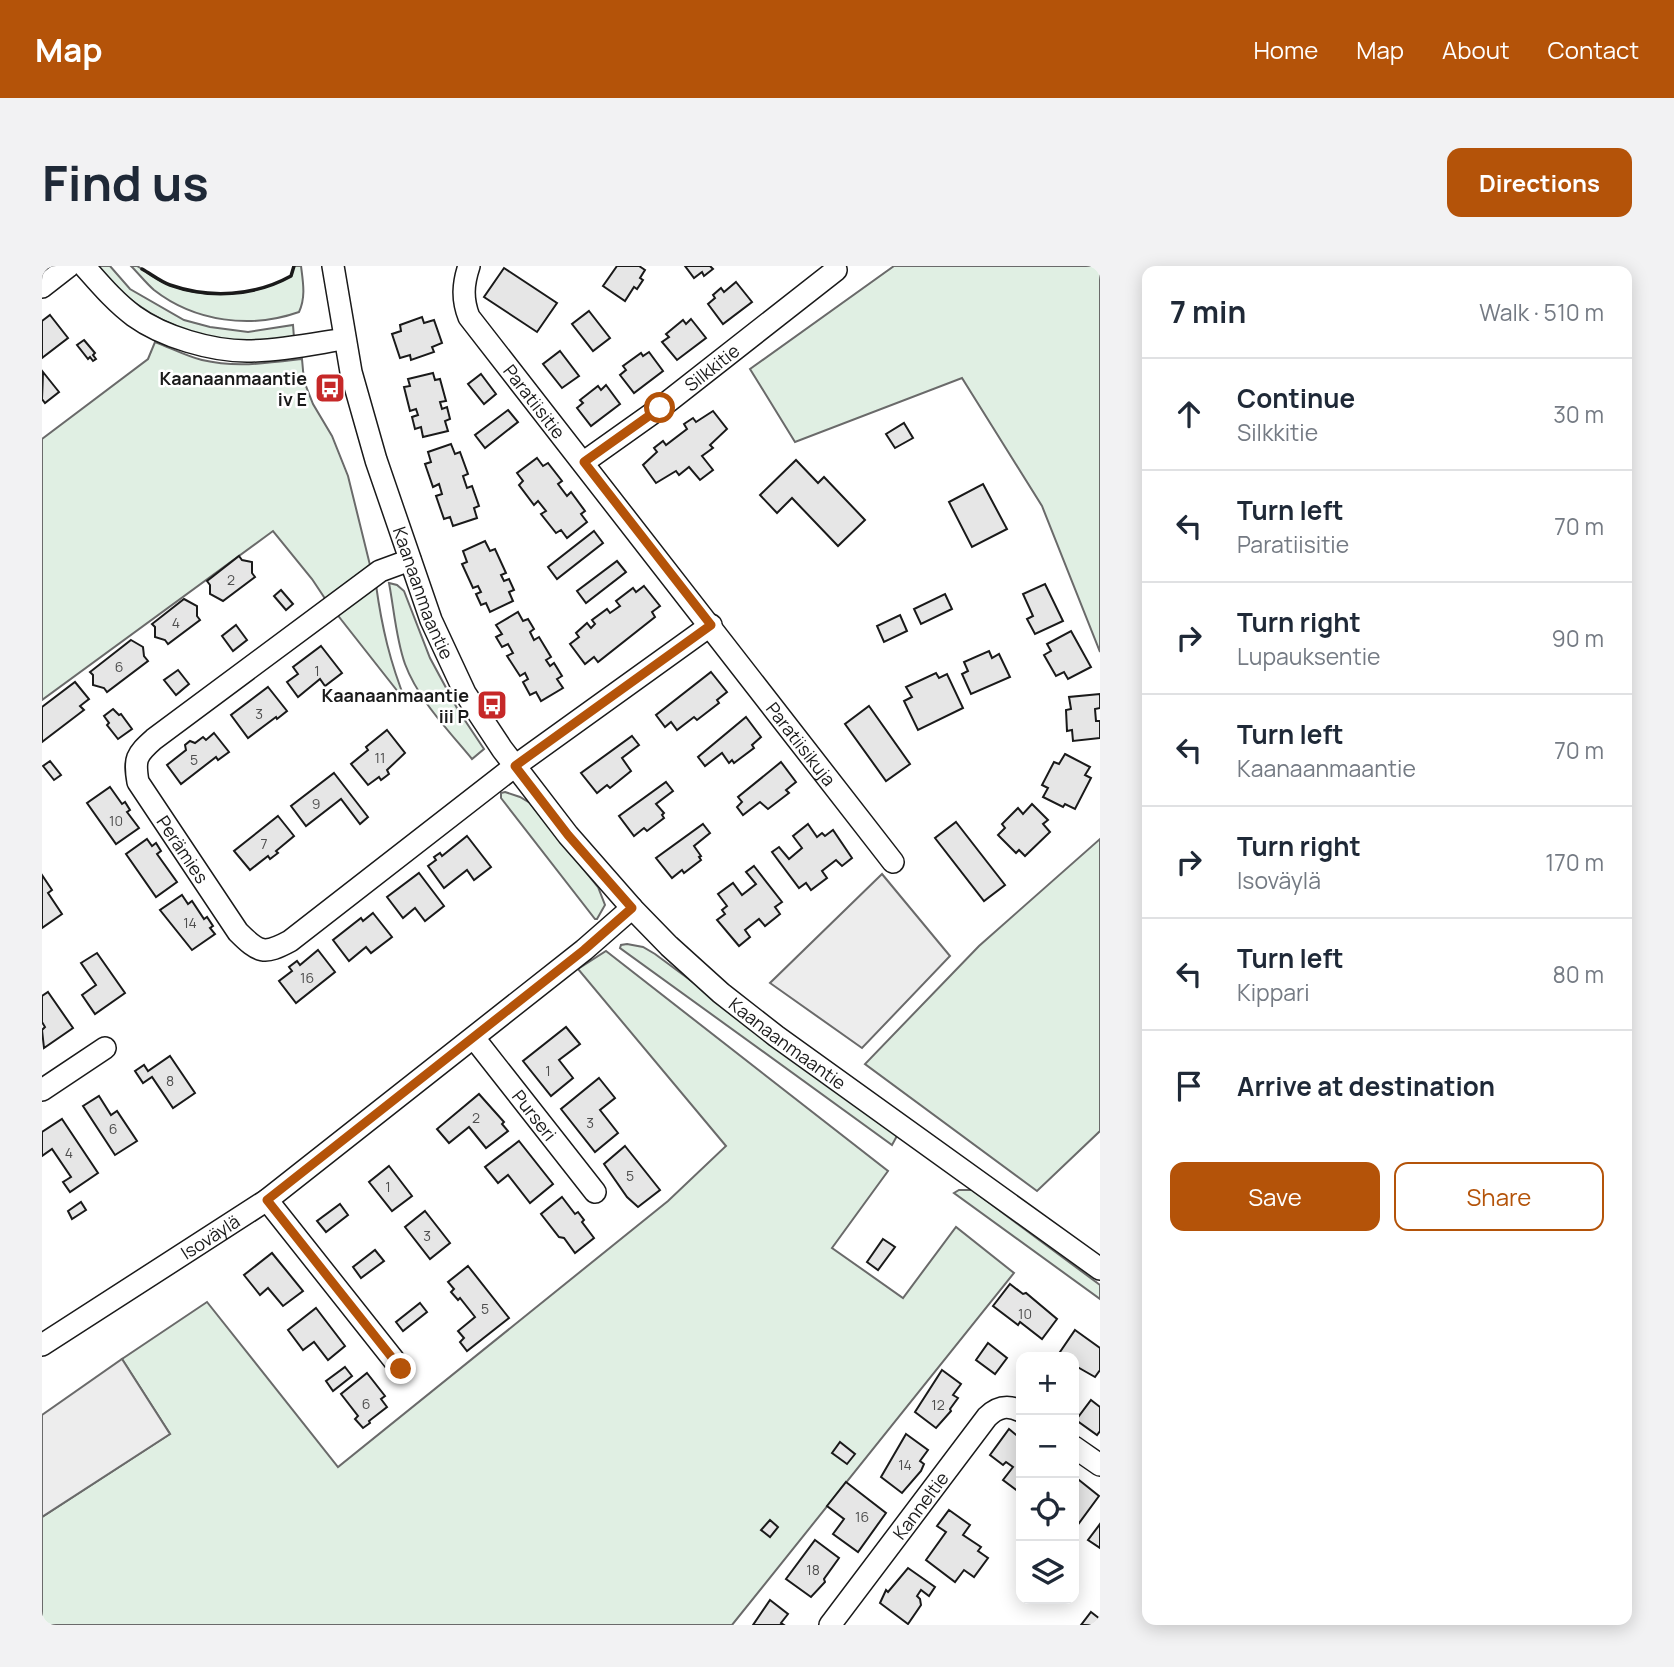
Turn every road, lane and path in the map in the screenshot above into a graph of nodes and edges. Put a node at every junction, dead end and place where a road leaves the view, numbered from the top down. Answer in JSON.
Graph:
{"nodes":[{"id":1,"x":69,"y":266,"type":"edge"},
{"id":2,"x":85,"y":266,"type":"edge"},
{"id":3,"x":333,"y":266,"type":"edge"},
{"id":4,"x":469,"y":266,"type":"edge"},
{"id":5,"x":836,"y":270,"type":"dead end"},
{"id":6,"x":42,"y":286,"type":"edge"},
{"id":7,"x":344,"y":339,"type":"junction"},
{"id":8,"x":584,"y":462,"type":"junction"},
{"id":9,"x":411,"y":560,"type":"junction"},
{"id":10,"x":711,"y":625,"type":"junction"},
{"id":11,"x":515,"y":766,"type":"junction"},
{"id":12,"x":893,"y":862,"type":"dead end"},
{"id":13,"x":632,"y":908,"type":"junction"},
{"id":14,"x":474,"y":1038,"type":"junction"},
{"id":15,"x":105,"y":1048,"type":"dead end"},
{"id":16,"x":42,"y":1090,"type":"edge"},
{"id":17,"x":595,"y":1192,"type":"dead end"},
{"id":18,"x":267,"y":1200,"type":"junction"},
{"id":19,"x":1100,"y":1269,"type":"edge"},
{"id":20,"x":45,"y":1338,"type":"edge"},
{"id":21,"x":401,"y":1369,"type":"dead end"},
{"id":22,"x":1016,"y":1410,"type":"edge"},
{"id":23,"x":1079,"y":1450,"type":"edge"},
{"id":24,"x":1100,"y":1465,"type":"edge"},
{"id":25,"x":830,"y":1625,"type":"edge"}],
"edges":[{"from":1,"to":6,"type":"street"},
{"from":2,"to":7,"type":"street"},
{"from":3,"to":7,"type":"street","name":"Kaanaanmaantie"},
{"from":4,"to":8,"type":"street","name":"Paratiisitie"},
{"from":5,"to":8,"type":"street","name":"Silkkitie"},
{"from":7,"to":9,"type":"street","name":"Kaanaanmaantie"},
{"from":8,"to":10,"type":"street","name":"Paratiisitie"},
{"from":9,"to":11,"type":"street","name":"Kaanaanmaantie"},
{"from":9,"to":11,"type":"street","name":"Perämies"},
{"from":10,"to":11,"type":"street"},
{"from":10,"to":12,"type":"street","name":"Paratiisikuja"},
{"from":11,"to":13,"type":"street","name":"Kaanaanmaantie"},
{"from":13,"to":14,"type":"street","name":"Isoväylä"},
{"from":13,"to":19,"type":"street","name":"Kaanaanmaantie"},
{"from":14,"to":17,"type":"street","name":"Purseri"},
{"from":14,"to":18,"type":"street","name":"Isoväylä"},
{"from":15,"to":16,"type":"street"},
{"from":18,"to":20,"type":"street","name":"Isoväylä"},
{"from":18,"to":21,"type":"street"},
{"from":22,"to":25,"type":"street","name":"Kanneltie"},
{"from":23,"to":24,"type":"street"}]}
